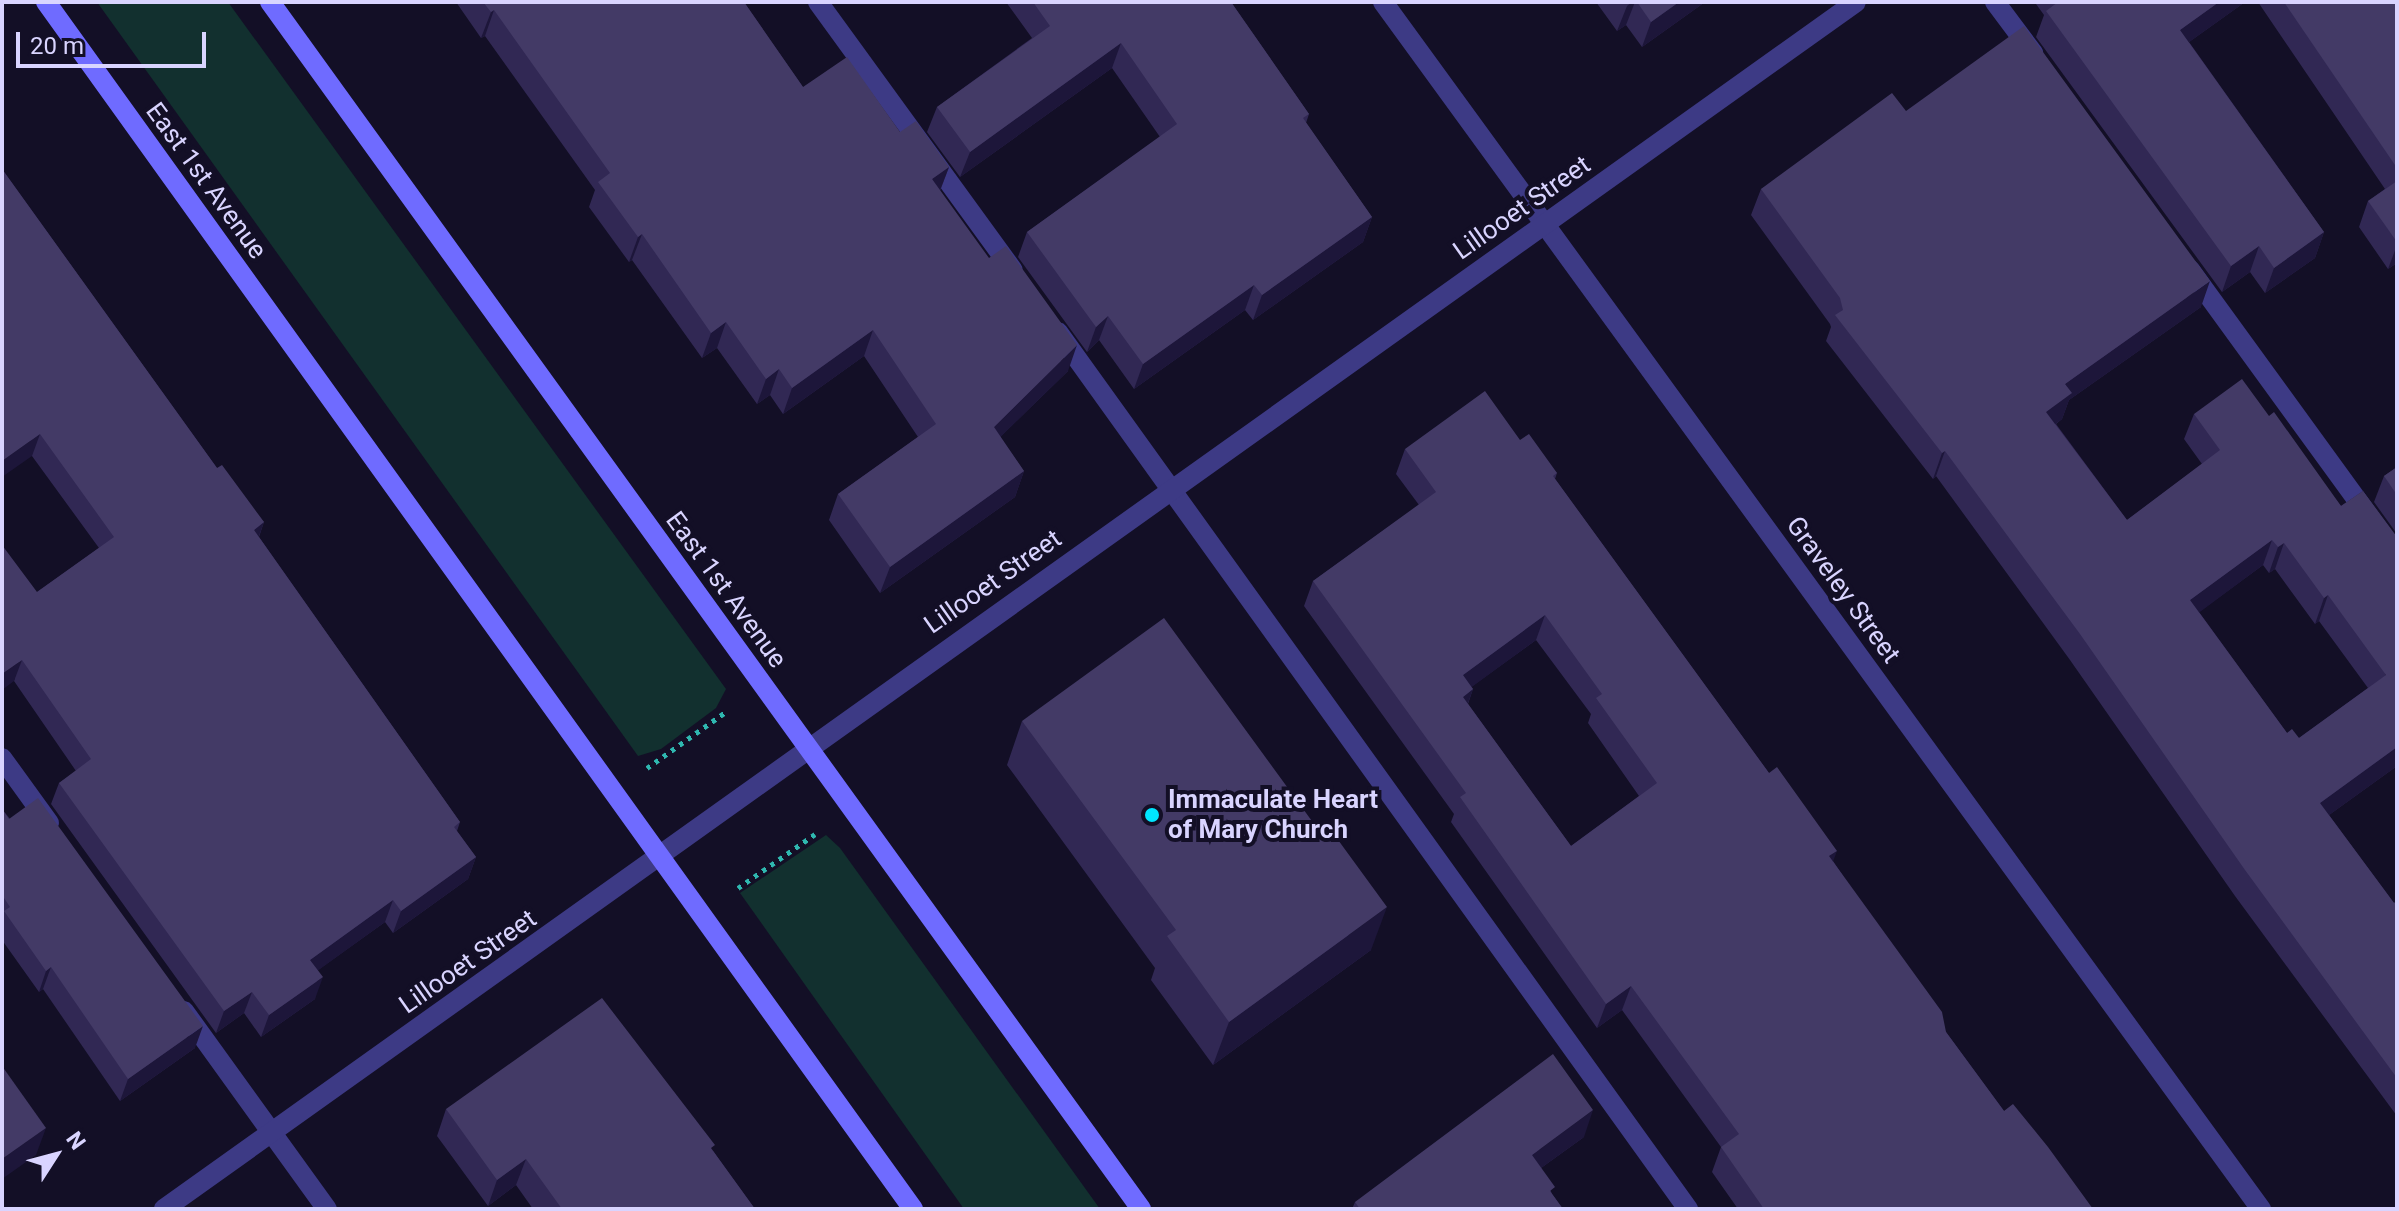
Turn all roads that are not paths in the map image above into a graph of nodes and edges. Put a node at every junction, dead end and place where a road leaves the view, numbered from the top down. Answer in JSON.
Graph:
{"nodes":[{"id":1,"x":46,"y":2,"type":"edge"},
{"id":2,"x":270,"y":2,"type":"edge"},
{"id":3,"x":818,"y":2,"type":"edge"},
{"id":4,"x":1383,"y":2,"type":"edge"},
{"id":5,"x":1856,"y":2,"type":"edge"},
{"id":6,"x":1995,"y":2,"type":"edge"},
{"id":7,"x":2042,"y":66,"type":"edge"},
{"id":8,"x":1544,"y":224,"type":"junction"},
{"id":9,"x":2173,"y":246,"type":"edge"},
{"id":10,"x":1023,"y":283,"type":"edge"},
{"id":11,"x":1041,"y":309,"type":"edge"},
{"id":12,"x":1171,"y":488,"type":"junction"},
{"id":13,"x":2397,"y":555,"type":"edge"},
{"id":14,"x":809,"y":749,"type":"junction"},
{"id":15,"x":2,"y":758,"type":"edge"},
{"id":16,"x":58,"y":835,"type":"edge"},
{"id":17,"x":661,"y":858,"type":"junction"},
{"id":18,"x":169,"y":990,"type":"edge"},
{"id":19,"x":272,"y":1133,"type":"junction"},
{"id":20,"x":164,"y":1209,"type":"edge"},
{"id":21,"x":327,"y":1209,"type":"edge"},
{"id":22,"x":913,"y":1209,"type":"edge"},
{"id":23,"x":1141,"y":1209,"type":"edge"},
{"id":24,"x":1688,"y":1209,"type":"edge"},
{"id":25,"x":2261,"y":1209,"type":"edge"}],
"edges":[{"from":1,"to":17,"type":"main road","name":"East 1st Avenue"},
{"from":2,"to":14,"type":"main road","name":"East 1st Avenue"},
{"from":3,"to":10,"type":"street"},
{"from":4,"to":8,"type":"street","name":"Graveley Street"},
{"from":5,"to":8,"type":"street","name":"Lillooet Street"},
{"from":6,"to":7,"type":"street"},
{"from":8,"to":12,"type":"street","name":"Lillooet Street"},
{"from":8,"to":25,"type":"street","name":"Graveley Street"},
{"from":9,"to":13,"type":"street"},
{"from":11,"to":12,"type":"street"},
{"from":12,"to":14,"type":"street","name":"Lillooet Street"},
{"from":12,"to":24,"type":"street"},
{"from":14,"to":17,"type":"street","name":"Lillooet Street"},
{"from":14,"to":23,"type":"main road","name":"East 1st Avenue"},
{"from":15,"to":16,"type":"street"},
{"from":17,"to":19,"type":"street","name":"Lillooet Street"},
{"from":17,"to":22,"type":"main road","name":"East 1st Avenue"},
{"from":18,"to":19,"type":"street"},
{"from":19,"to":20,"type":"street","name":"Lillooet Street"},
{"from":19,"to":21,"type":"street"}]}
